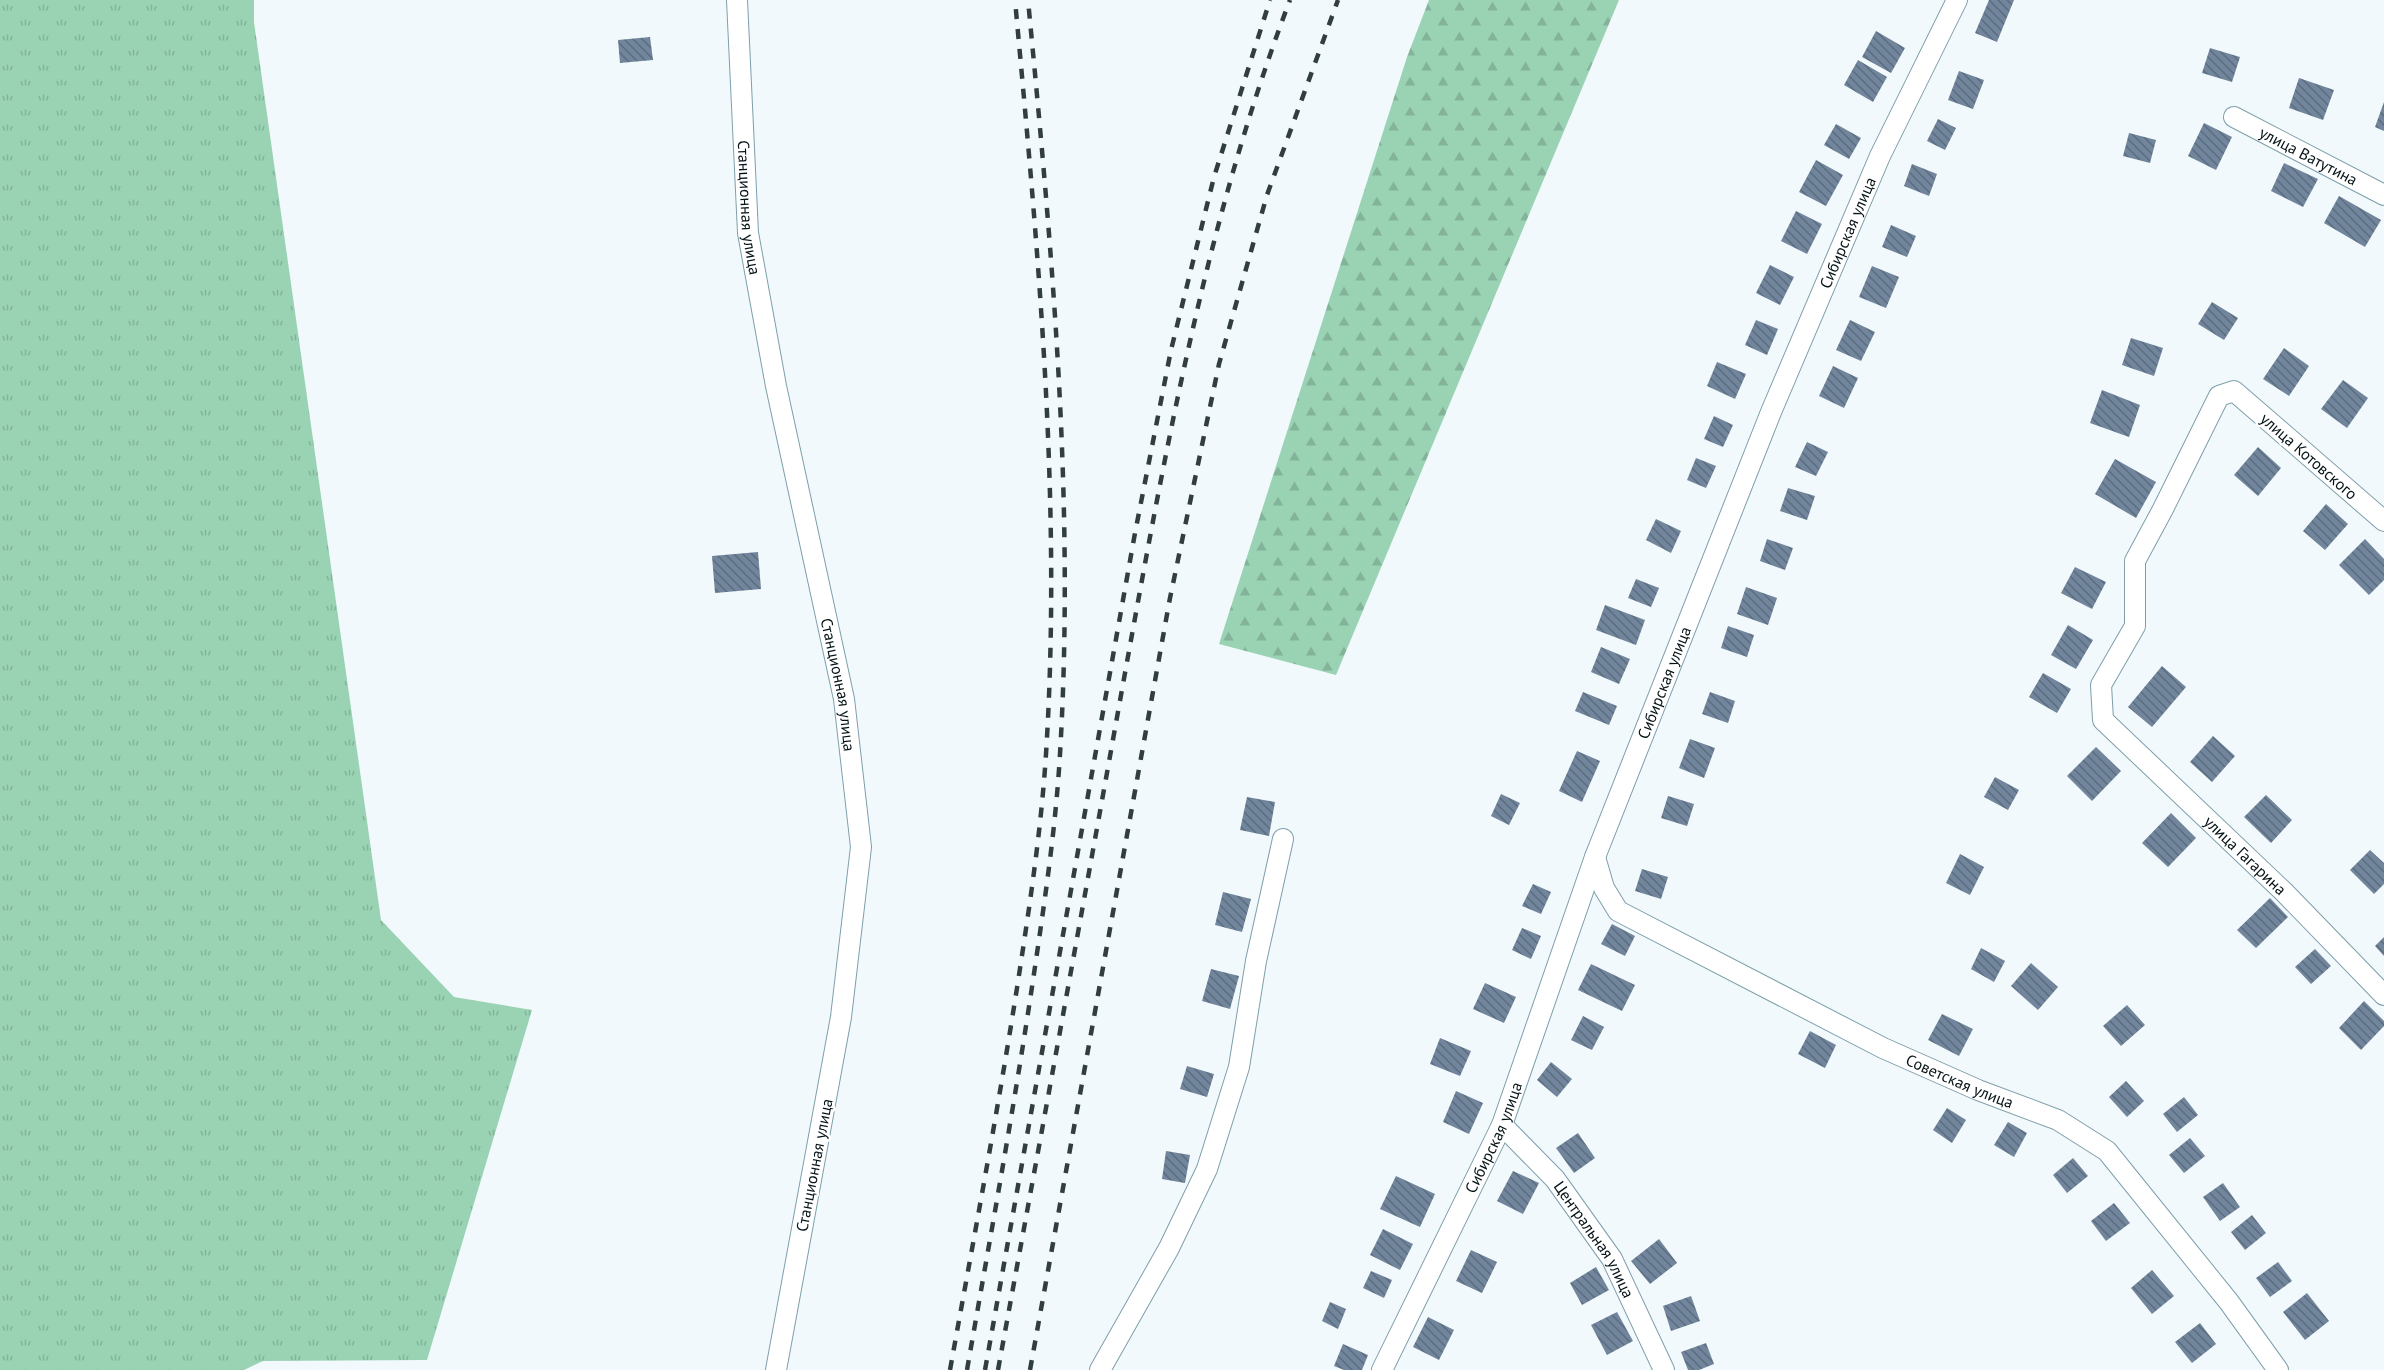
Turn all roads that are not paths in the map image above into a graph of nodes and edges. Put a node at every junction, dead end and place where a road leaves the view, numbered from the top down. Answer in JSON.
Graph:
{"nodes":[{"id":1,"x":736,"y":0,"type":"edge"},
{"id":2,"x":1957,"y":0,"type":"edge"},
{"id":3,"x":2234,"y":117,"type":"dead end"},
{"id":4,"x":2384,"y":195,"type":"edge"},
{"id":5,"x":2384,"y":521,"type":"edge"},
{"id":6,"x":2103,"y":720,"type":"joint"},
{"id":7,"x":1283,"y":839,"type":"dead end"},
{"id":8,"x":1595,"y":857,"type":"junction"},
{"id":9,"x":2384,"y":995,"type":"edge"},
{"id":10,"x":1502,"y":1125,"type":"junction"},
{"id":11,"x":776,"y":1370,"type":"edge"},
{"id":12,"x":1100,"y":1370,"type":"edge"},
{"id":13,"x":1382,"y":1370,"type":"edge"},
{"id":14,"x":1664,"y":1370,"type":"edge"},
{"id":15,"x":2278,"y":1370,"type":"edge"}],
"edges":[{"from":1,"to":11,"type":"street","name":"Станционная улица"},
{"from":2,"to":8,"type":"street","name":"Сибирская улица"},
{"from":3,"to":4,"type":"street","name":"улица Ватутина"},
{"from":5,"to":6,"type":"street","name":"улица Котовского"},
{"from":6,"to":9,"type":"street","name":"улица Гагарина"},
{"from":7,"to":12,"type":"street"},
{"from":8,"to":10,"type":"street","name":"Сибирская улица"},
{"from":8,"to":15,"type":"street","name":"Советская улица"},
{"from":10,"to":13,"type":"street","name":"Сибирская улица"},
{"from":10,"to":14,"type":"street","name":"Центральная улица"}]}
